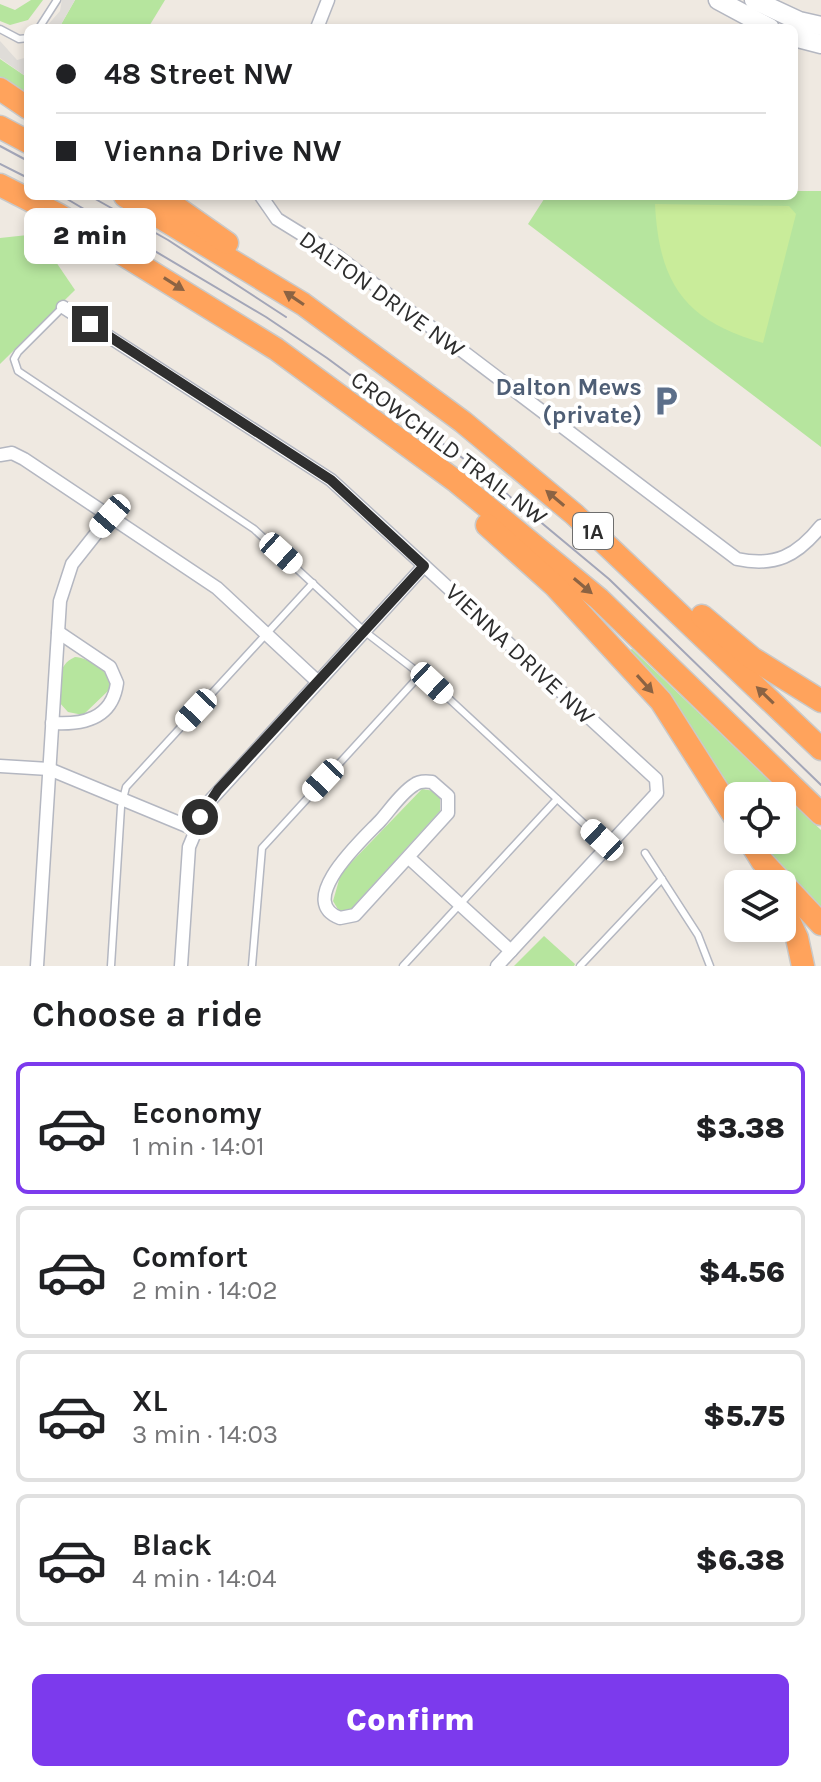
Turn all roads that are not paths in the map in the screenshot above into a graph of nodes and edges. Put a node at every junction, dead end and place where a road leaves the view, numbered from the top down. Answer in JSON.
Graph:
{"nodes":[{"id":1,"x":57,"y":0,"type":"edge"},
{"id":2,"x":328,"y":0,"type":"edge"},
{"id":3,"x":718,"y":0,"type":"edge"},
{"id":4,"x":754,"y":0,"type":"edge"},
{"id":5,"x":42,"y":24,"type":"edge"},
{"id":6,"x":319,"y":24,"type":"edge"},
{"id":7,"x":763,"y":24,"type":"edge"},
{"id":8,"x":821,"y":26,"type":"edge"},
{"id":9,"x":0,"y":29,"type":"edge"},
{"id":10,"x":24,"y":38,"type":"edge"},
{"id":11,"x":798,"y":38,"type":"edge"},
{"id":12,"x":821,"y":44,"type":"edge"},
{"id":13,"x":0,"y":89,"type":"edge"},
{"id":14,"x":24,"y":105,"type":"edge"},
{"id":15,"x":0,"y":127,"type":"edge"},
{"id":16,"x":24,"y":140,"type":"edge"},
{"id":17,"x":0,"y":185,"type":"edge"},
{"id":18,"x":24,"y":199,"type":"edge"},
{"id":19,"x":26,"y":200,"type":"edge"},
{"id":20,"x":132,"y":200,"type":"edge"},
{"id":21,"x":166,"y":200,"type":"edge"},
{"id":22,"x":264,"y":200,"type":"edge"},
{"id":23,"x":241,"y":264,"type":"junction"},
{"id":24,"x":63,"y":307,"type":"joint"},
{"id":25,"x":390,"y":434,"type":"junction"},
{"id":26,"x":0,"y":455,"type":"edge"},
{"id":27,"x":110,"y":516,"type":"junction"},
{"id":28,"x":821,"y":526,"type":"edge"},
{"id":29,"x":424,"y":566,"type":"junction"},
{"id":30,"x":313,"y":583,"type":"junction"},
{"id":31,"x":651,"y":585,"type":"junction"},
{"id":32,"x":364,"y":631,"type":"junction"},
{"id":33,"x":58,"y":632,"type":"junction"},
{"id":34,"x":266,"y":634,"type":"junction"},
{"id":35,"x":421,"y":674,"type":"junction"},
{"id":36,"x":318,"y":682,"type":"junction"},
{"id":37,"x":821,"y":701,"type":"edge"},
{"id":38,"x":52,"y":723,"type":"junction"},
{"id":39,"x":821,"y":749,"type":"edge"},
{"id":40,"x":0,"y":766,"type":"edge"},
{"id":41,"x":49,"y":769,"type":"junction"},
{"id":42,"x":122,"y":798,"type":"junction"},
{"id":43,"x":557,"y":799,"type":"junction"},
{"id":44,"x":724,"y":800,"type":"edge"},
{"id":45,"x":821,"y":814,"type":"edge"},
{"id":46,"x":194,"y":829,"type":"junction"},
{"id":47,"x":608,"y":846,"type":"junction"},
{"id":48,"x":645,"y":853,"type":"dead end"},
{"id":49,"x":758,"y":854,"type":"edge"},
{"id":50,"x":408,"y":857,"type":"junction"},
{"id":51,"x":762,"y":861,"type":"junction"},
{"id":52,"x":766,"y":870,"type":"edge"},
{"id":53,"x":662,"y":879,"type":"junction"},
{"id":54,"x":460,"y":904,"type":"junction"},
{"id":55,"x":821,"y":924,"type":"edge"},
{"id":56,"x":796,"y":936,"type":"edge"},
{"id":57,"x":511,"y":951,"type":"junction"},
{"id":58,"x":37,"y":966,"type":"edge"},
{"id":59,"x":111,"y":966,"type":"edge"},
{"id":60,"x":181,"y":966,"type":"edge"},
{"id":61,"x":252,"y":966,"type":"edge"},
{"id":62,"x":403,"y":966,"type":"edge"},
{"id":63,"x":497,"y":966,"type":"edge"},
{"id":64,"x":580,"y":966,"type":"edge"},
{"id":65,"x":710,"y":966,"type":"edge"},
{"id":66,"x":803,"y":966,"type":"edge"}],
"edges":[{"from":1,"to":5,"type":"lane"},
{"from":2,"to":6,"type":"street"},
{"from":3,"to":7,"type":"street"},
{"from":4,"to":8,"type":"street"},
{"from":9,"to":10,"type":"lane"},
{"from":11,"to":12,"type":"street"},
{"from":13,"to":14,"type":"highway"},
{"from":15,"to":16,"type":"highway"},
{"from":17,"to":18,"type":"highway","name":"CROWCHILD TRAIL NW","number":"1A","one_way":true},
{"from":19,"to":25,"type":"highway","name":"CROWCHILD TRAIL NW","number":"1A","one_way":true},
{"from":20,"to":23,"type":"highway","name":"CROWCHILD TRAIL NW","number":"1A"},
{"from":21,"to":23,"type":"highway"},
{"from":22,"to":28,"type":"street","name":"DALTON DRIVE NW"},
{"from":31,"to":23,"type":"highway","name":"CROWCHILD TRAIL NW","number":"1A","one_way":true},
{"from":24,"to":29,"type":"street","name":"VIENNA DRIVE NW"},
{"from":24,"to":30,"type":"lane"},
{"from":25,"to":44,"type":"highway","one_way":true},
{"from":25,"to":45,"type":"highway","name":"CROWCHILD TRAIL NW","number":"1A","one_way":true},
{"from":26,"to":27,"type":"street"},
{"from":27,"to":33,"type":"street"},
{"from":27,"to":34,"type":"street"},
{"from":29,"to":32,"type":"street"},
{"from":29,"to":47,"type":"street","name":"VIENNA DRIVE NW"},
{"from":30,"to":32,"type":"lane"},
{"from":30,"to":34,"type":"lane"},
{"from":31,"to":37,"type":"highway"},
{"from":39,"to":31,"type":"highway","name":"CROWCHILD TRAIL NW","number":"1A","one_way":true},
{"from":32,"to":35,"type":"lane"},
{"from":32,"to":36,"type":"street"},
{"from":33,"to":38,"type":"street"},
{"from":33,"to":38,"type":"street"},
{"from":34,"to":36,"type":"street"},
{"from":34,"to":42,"type":"lane"},
{"from":35,"to":43,"type":"lane"},
{"from":35,"to":61,"type":"lane"},
{"from":36,"to":46,"type":"street"},
{"from":38,"to":41,"type":"street"},
{"from":40,"to":41,"type":"street"},
{"from":41,"to":42,"type":"street"},
{"from":41,"to":58,"type":"street"},
{"from":42,"to":46,"type":"street"},
{"from":42,"to":59,"type":"lane"},
{"from":43,"to":47,"type":"lane"},
{"from":43,"to":54,"type":"lane"},
{"from":46,"to":60,"type":"street"},
{"from":47,"to":57,"type":"street"},
{"from":48,"to":53,"type":"lane"},
{"from":49,"to":51,"type":"highway"},
{"from":50,"to":50,"type":"street"},
{"from":50,"to":54,"type":"street"},
{"from":51,"to":52,"type":"highway"},
{"from":51,"to":55,"type":"highway"},
{"from":53,"to":64,"type":"lane"},
{"from":53,"to":65,"type":"lane"},
{"from":54,"to":57,"type":"street"},
{"from":54,"to":62,"type":"lane"},
{"from":56,"to":66,"type":"highway"},
{"from":57,"to":63,"type":"street"}]}
